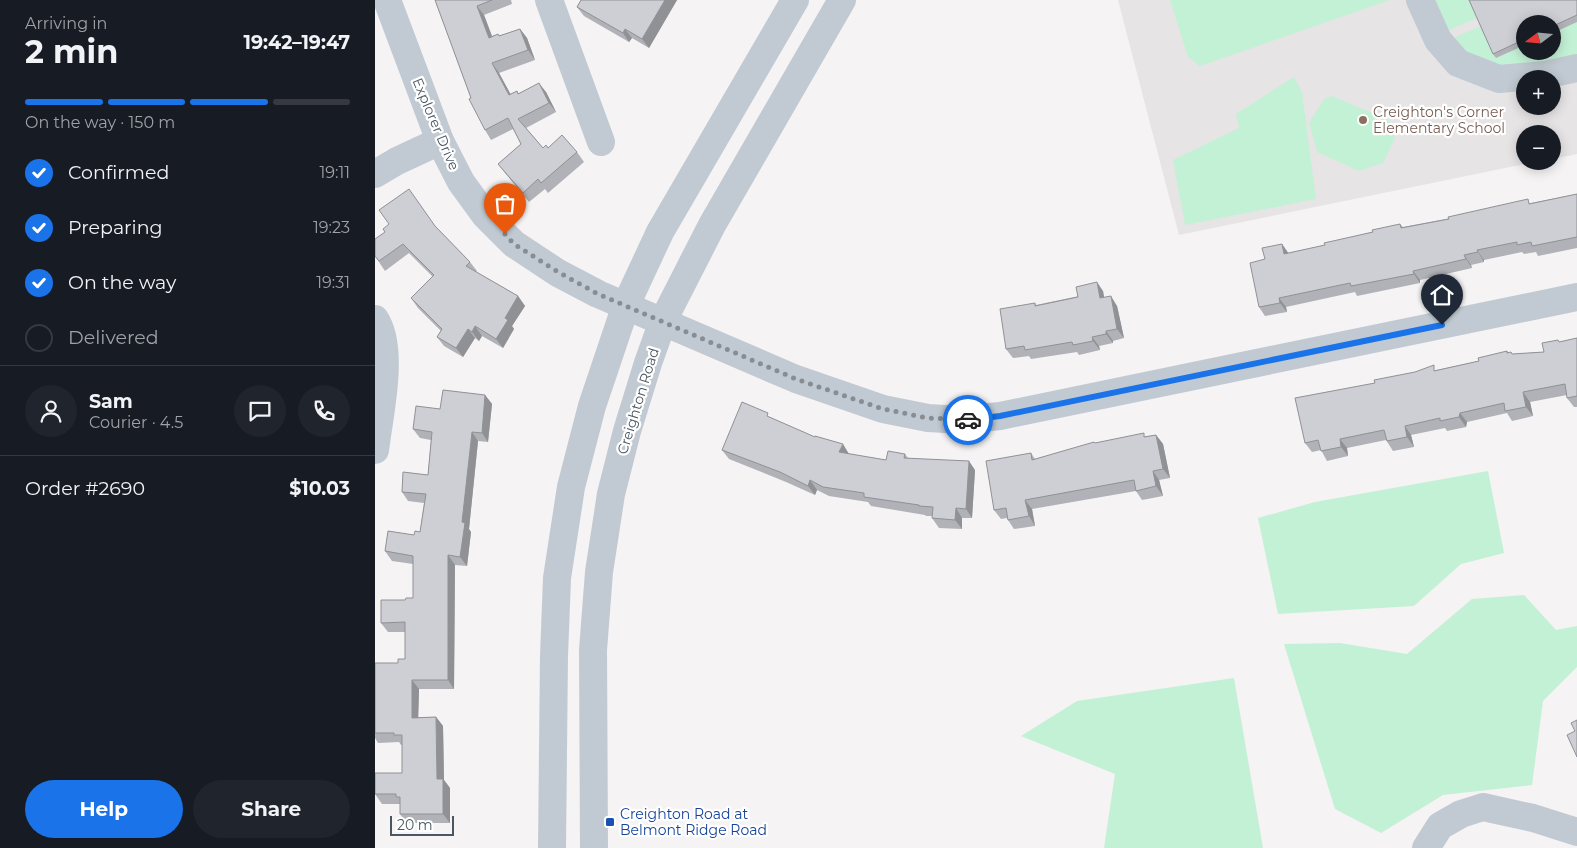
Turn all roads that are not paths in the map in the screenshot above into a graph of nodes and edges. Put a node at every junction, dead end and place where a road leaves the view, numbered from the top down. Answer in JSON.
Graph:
{"nodes":[{"id":1,"x":387,"y":0,"type":"edge"},
{"id":2,"x":795,"y":0,"type":"edge"},
{"id":3,"x":842,"y":0,"type":"edge"},
{"id":4,"x":1420,"y":0,"type":"edge"},
{"id":5,"x":553,"y":3,"type":"edge"},
{"id":6,"x":1577,"y":68,"type":"edge"},
{"id":7,"x":440,"y":142,"type":"junction"},
{"id":8,"x":601,"y":142,"type":"dead end"},
{"id":9,"x":375,"y":174,"type":"edge"},
{"id":10,"x":1577,"y":298,"type":"edge"},
{"id":11,"x":626,"y":305,"type":"junction"},
{"id":12,"x":375,"y":319,"type":"edge"},
{"id":13,"x":663,"y":321,"type":"junction"},
{"id":14,"x":375,"y":450,"type":"edge"},
{"id":15,"x":1577,"y":832,"type":"edge"},
{"id":16,"x":552,"y":848,"type":"edge"},
{"id":17,"x":593,"y":848,"type":"edge"},
{"id":18,"x":1426,"y":848,"type":"edge"}],
"edges":[{"from":1,"to":7,"type":"street","name":"Explorer Drive"},
{"from":2,"to":11,"type":"street"},
{"from":3,"to":13,"type":"street","name":"Creighton Road"},
{"from":4,"to":6,"type":"street"},
{"from":5,"to":8,"type":"street"},
{"from":7,"to":9,"type":"street"},
{"from":7,"to":11,"type":"street","name":"Explorer Drive"},
{"from":10,"to":13,"type":"street","name":"Explorer Drive"},
{"from":11,"to":13,"type":"street","name":"Explorer Drive"},
{"from":11,"to":16,"type":"street"},
{"from":12,"to":14,"type":"street"},
{"from":13,"to":17,"type":"street","name":"Creighton Road"},
{"from":15,"to":18,"type":"street"}]}
